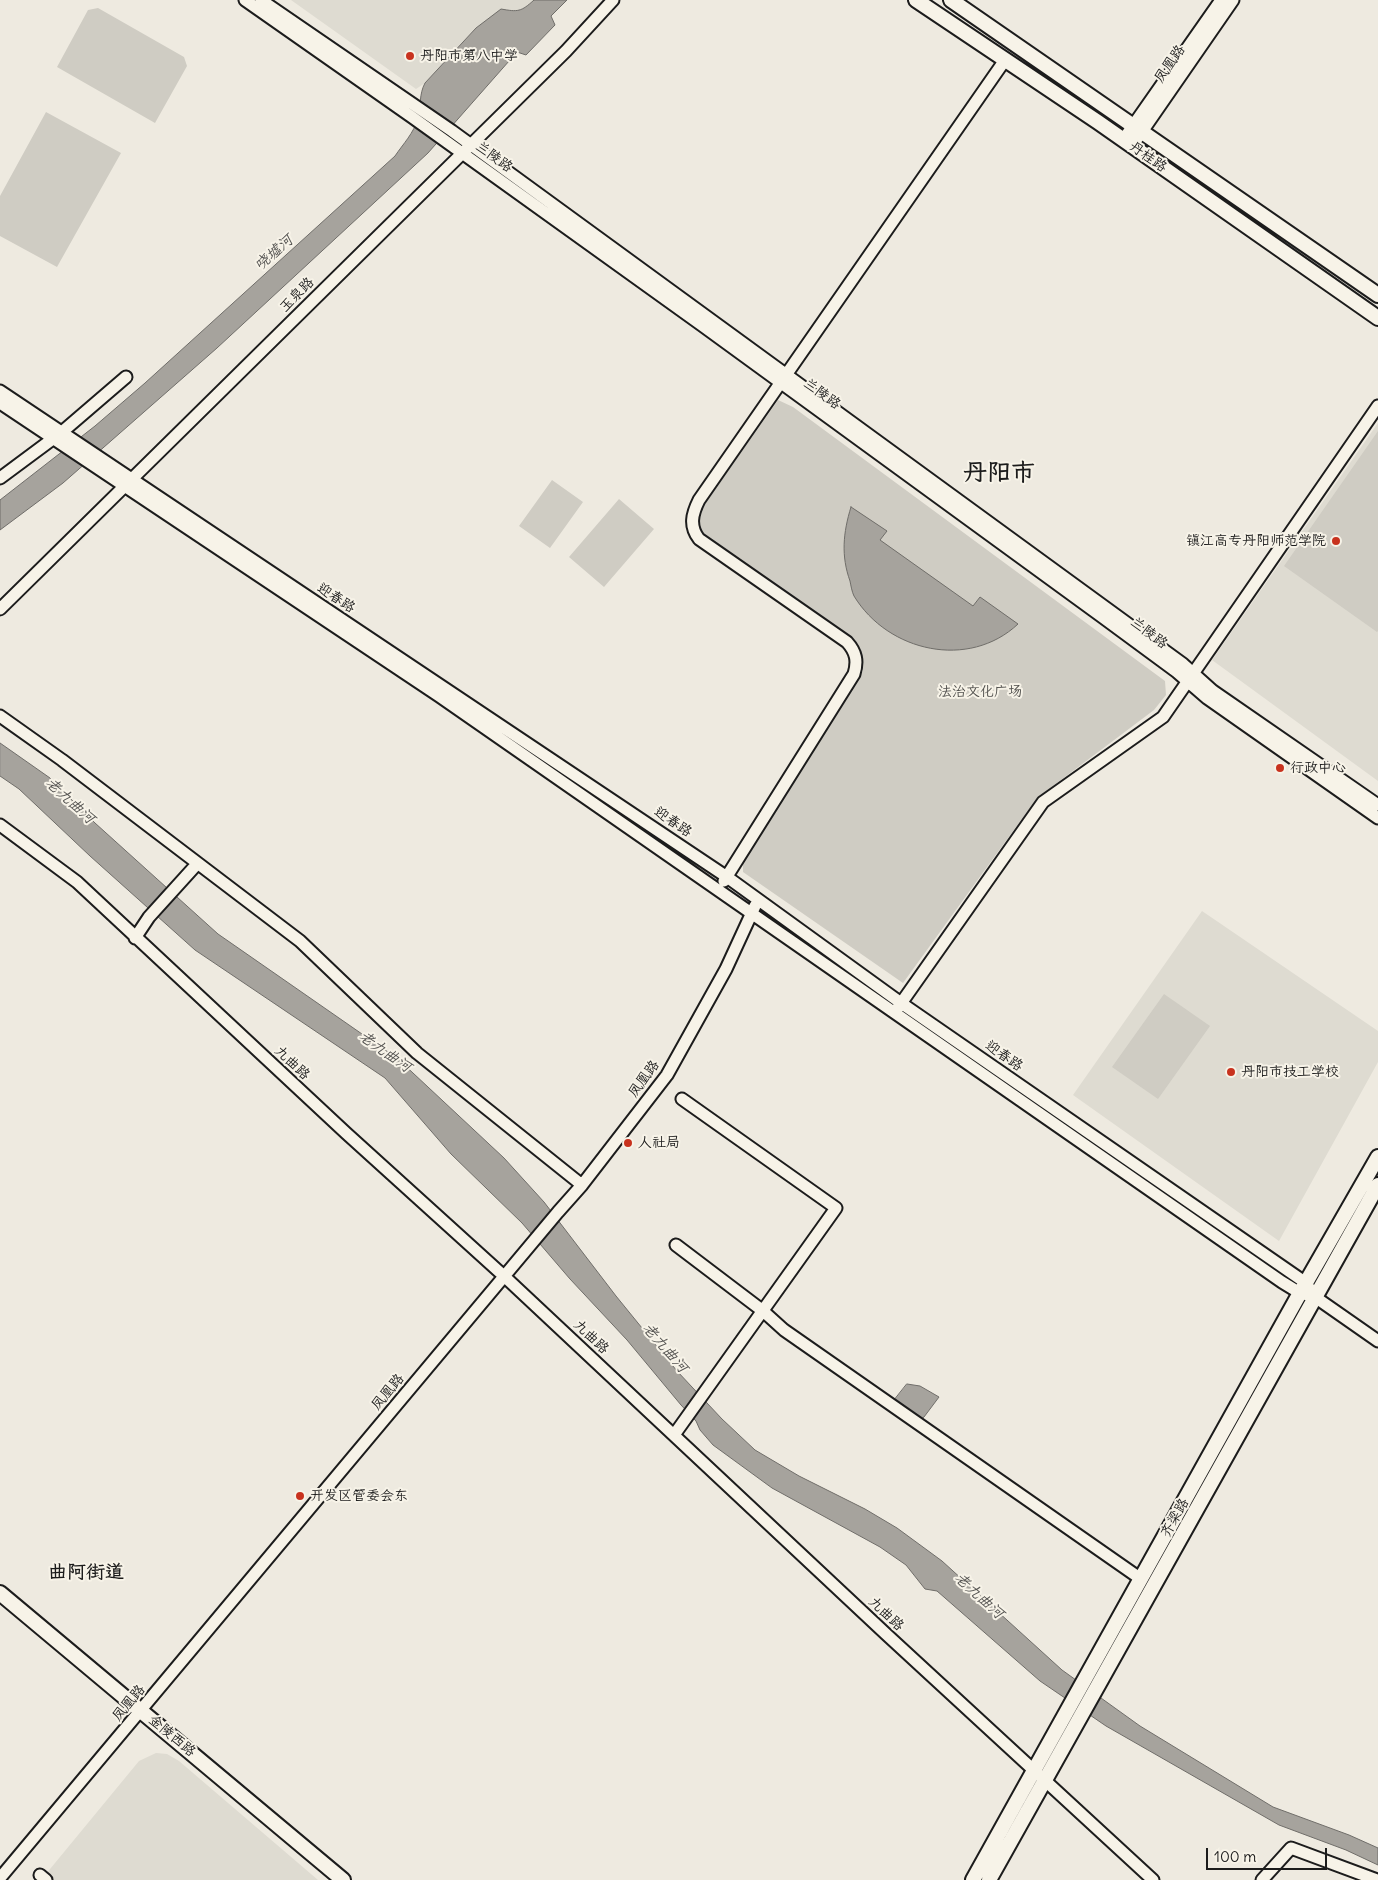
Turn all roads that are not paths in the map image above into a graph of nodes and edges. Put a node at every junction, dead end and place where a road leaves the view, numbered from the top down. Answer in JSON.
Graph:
{"nodes":[{"id":1,"x":245,"y":0,"type":"edge"},
{"id":2,"x":261,"y":0,"type":"edge"},
{"id":3,"x":613,"y":0,"type":"edge"},
{"id":4,"x":916,"y":0,"type":"edge"},
{"id":5,"x":951,"y":0,"type":"edge"},
{"id":6,"x":1220,"y":0,"type":"edge"},
{"id":7,"x":1233,"y":0,"type":"edge"},
{"id":8,"x":1005,"y":60,"type":"junction"},
{"id":9,"x":414,"y":112,"type":"junction"},
{"id":10,"x":1138,"y":129,"type":"junction"},
{"id":11,"x":1128,"y":143,"type":"junction"},
{"id":12,"x":471,"y":144,"type":"junction"},
{"id":13,"x":462,"y":153,"type":"junction"},
{"id":14,"x":1378,"y":295,"type":"edge"},
{"id":15,"x":1378,"y":318,"type":"edge"},
{"id":16,"x":126,"y":377,"type":"dead end"},
{"id":17,"x":783,"y":378,"type":"junction"},
{"id":18,"x":0,"y":391,"type":"edge"},
{"id":19,"x":0,"y":403,"type":"edge"},
{"id":20,"x":1378,"y":406,"type":"edge"},
{"id":21,"x":62,"y":438,"type":"junction"},
{"id":22,"x":0,"y":478,"type":"edge"},
{"id":23,"x":128,"y":482,"type":"junction"},
{"id":24,"x":0,"y":609,"type":"edge"},
{"id":25,"x":1190,"y":677,"type":"junction"},
{"id":26,"x":0,"y":716,"type":"edge"},
{"id":27,"x":1378,"y":805,"type":"edge"},
{"id":28,"x":1378,"y":818,"type":"edge"},
{"id":29,"x":0,"y":825,"type":"edge"},
{"id":30,"x":197,"y":864,"type":"junction"},
{"id":31,"x":727,"y":876,"type":"junction"},
{"id":32,"x":719,"y":889,"type":"junction"},
{"id":33,"x":759,"y":898,"type":"junction"},
{"id":34,"x":752,"y":912,"type":"junction"},
{"id":35,"x":135,"y":938,"type":"junction"},
{"id":36,"x":898,"y":1008,"type":"junction"},
{"id":37,"x":682,"y":1099,"type":"dead end"},
{"id":38,"x":1378,"y":1157,"type":"edge"},
{"id":39,"x":582,"y":1185,"type":"junction"},
{"id":40,"x":1378,"y":1185,"type":"edge"},
{"id":41,"x":676,"y":1245,"type":"dead end"},
{"id":42,"x":505,"y":1277,"type":"junction"},
{"id":43,"x":1303,"y":1288,"type":"junction"},
{"id":44,"x":1315,"y":1296,"type":"junction"},
{"id":45,"x":763,"y":1311,"type":"junction"},
{"id":46,"x":1378,"y":1341,"type":"edge"},
{"id":47,"x":674,"y":1435,"type":"junction"},
{"id":48,"x":1189,"y":1508,"type":"junction"},
{"id":49,"x":1141,"y":1580,"type":"junction"},
{"id":50,"x":0,"y":1593,"type":"edge"},
{"id":51,"x":1090,"y":1684,"type":"junction"},
{"id":52,"x":142,"y":1711,"type":"junction"},
{"id":53,"x":1075,"y":1711,"type":"junction"},
{"id":54,"x":1035,"y":1770,"type":"junction"},
{"id":55,"x":1045,"y":1779,"type":"junction"},
{"id":56,"x":0,"y":1878,"type":"edge"},
{"id":57,"x":343,"y":1880,"type":"edge"},
{"id":58,"x":973,"y":1880,"type":"edge"},
{"id":59,"x":989,"y":1880,"type":"edge"},
{"id":60,"x":1153,"y":1880,"type":"edge"},
{"id":61,"x":1262,"y":1880,"type":"edge"},
{"id":62,"x":1377,"y":1880,"type":"edge"}],
"edges":[{"from":1,"to":9,"type":"street","name":"兰陵路"},
{"from":2,"to":9,"type":"street","name":"兰陵路"},
{"from":3,"to":12,"type":"street","name":"玉泉路"},
{"from":4,"to":8,"type":"main road","name":"丹桂路"},
{"from":5,"to":10,"type":"main road","name":"丹桂路"},
{"from":6,"to":10,"type":"street","name":"凤凰路"},
{"from":7,"to":10,"type":"street","name":"凤凰路"},
{"from":8,"to":11,"type":"main road","name":"丹桂路"},
{"from":8,"to":17,"type":"street"},
{"from":9,"to":12,"type":"street","name":"兰陵路"},
{"from":9,"to":13,"type":"street","name":"兰陵路"},
{"from":10,"to":11,"type":"street","name":"凤凰路"},
{"from":10,"to":14,"type":"main road","name":"丹桂路"},
{"from":11,"to":15,"type":"main road","name":"丹桂路"},
{"from":12,"to":13,"type":"street","name":"玉泉路"},
{"from":12,"to":17,"type":"street","name":"兰陵路"},
{"from":13,"to":17,"type":"street","name":"兰陵路"},
{"from":13,"to":23,"type":"street","name":"玉泉路"},
{"from":16,"to":21,"type":"street"},
{"from":17,"to":25,"type":"street","name":"兰陵路"},
{"from":17,"to":31,"type":"street"},
{"from":18,"to":21,"type":"street","name":"迎春路"},
{"from":19,"to":21,"type":"street","name":"迎春路"},
{"from":20,"to":25,"type":"street"},
{"from":21,"to":22,"type":"street"},
{"from":21,"to":23,"type":"street","name":"迎春路"},
{"from":23,"to":24,"type":"street","name":"玉泉路"},
{"from":23,"to":31,"type":"street","name":"迎春路"},
{"from":23,"to":32,"type":"street","name":"迎春路"},
{"from":25,"to":27,"type":"street","name":"兰陵路"},
{"from":25,"to":28,"type":"street","name":"兰陵路"},
{"from":25,"to":36,"type":"street"},
{"from":26,"to":30,"type":"street"},
{"from":29,"to":35,"type":"street","name":"九曲路"},
{"from":30,"to":35,"type":"street"},
{"from":30,"to":39,"type":"street"},
{"from":31,"to":32,"type":"street"},
{"from":31,"to":33,"type":"street","name":"迎春路"},
{"from":32,"to":34,"type":"street","name":"迎春路"},
{"from":33,"to":34,"type":"street","name":"凤凰路"},
{"from":33,"to":36,"type":"street","name":"迎春路"},
{"from":34,"to":36,"type":"street","name":"迎春路"},
{"from":34,"to":39,"type":"street","name":"凤凰路"},
{"from":35,"to":42,"type":"street","name":"九曲路"},
{"from":36,"to":43,"type":"street","name":"迎春路"},
{"from":37,"to":45,"type":"street"},
{"from":38,"to":43,"type":"main road","name":"齐梁路"},
{"from":39,"to":42,"type":"street","name":"凤凰路"},
{"from":40,"to":44,"type":"main road","name":"齐梁路"},
{"from":41,"to":45,"type":"street"},
{"from":42,"to":47,"type":"street","name":"九曲路"},
{"from":42,"to":52,"type":"street","name":"凤凰路"},
{"from":43,"to":44,"type":"street","name":"迎春路"},
{"from":43,"to":48,"type":"main road","name":"齐梁路"},
{"from":44,"to":46,"type":"street","name":"迎春路"},
{"from":44,"to":48,"type":"main road","name":"齐梁路"},
{"from":45,"to":47,"type":"street"},
{"from":45,"to":49,"type":"street"},
{"from":47,"to":54,"type":"street","name":"九曲路"},
{"from":48,"to":49,"type":"main road","name":"齐梁路"},
{"from":48,"to":51,"type":"main road","name":"齐梁路"},
{"from":49,"to":51,"type":"main road","name":"齐梁路"},
{"from":50,"to":52,"type":"main road","name":"金陵西路"},
{"from":51,"to":53,"type":"main road","name":"齐梁路"},
{"from":52,"to":56,"type":"street","name":"凤凰路"},
{"from":52,"to":57,"type":"main road","name":"金陵西路"},
{"from":53,"to":54,"type":"main road","name":"齐梁路"},
{"from":53,"to":55,"type":"main road","name":"齐梁路"},
{"from":54,"to":55,"type":"street","name":"九曲路"},
{"from":54,"to":58,"type":"main road","name":"齐梁路"},
{"from":55,"to":59,"type":"main road","name":"齐梁路"},
{"from":55,"to":60,"type":"street","name":"九曲路"},
{"from":61,"to":62,"type":"street"}]}
